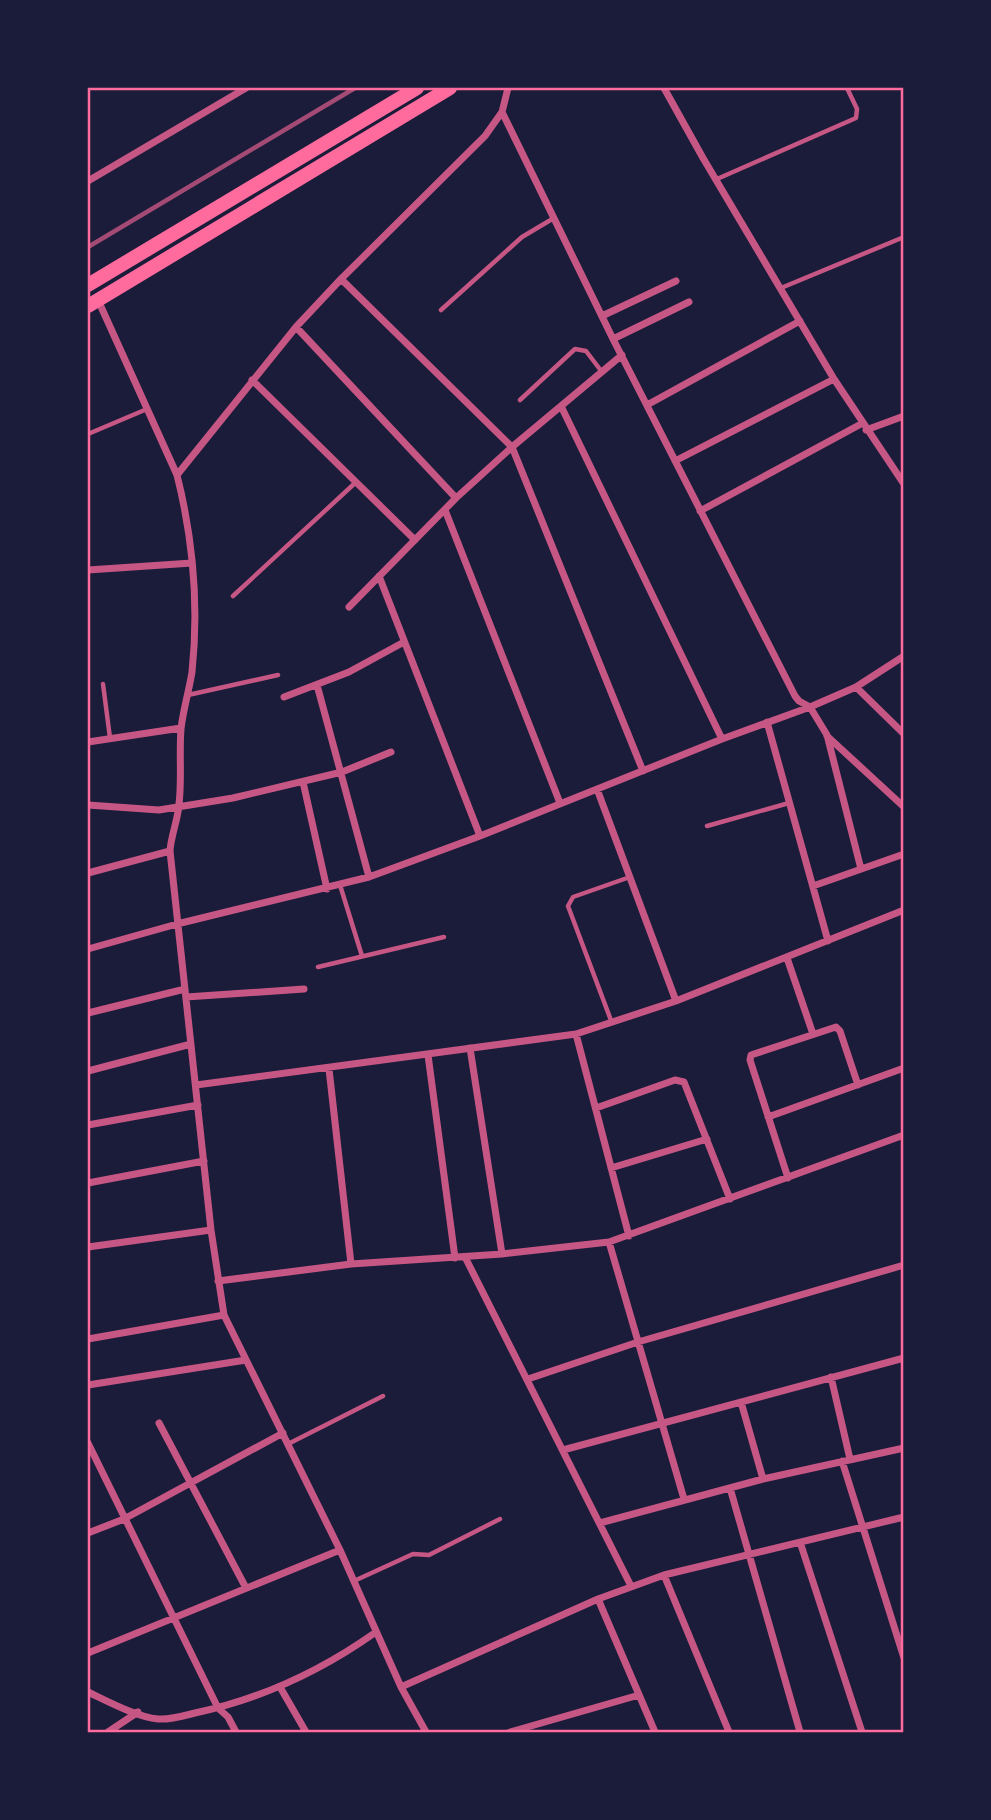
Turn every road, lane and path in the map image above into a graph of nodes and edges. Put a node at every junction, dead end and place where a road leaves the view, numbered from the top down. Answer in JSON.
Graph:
{"nodes":[{"id":1,"x":246,"y":88,"type":"edge"},
{"id":2,"x":417,"y":88,"type":"edge"},
{"id":3,"x":450,"y":88,"type":"edge"},
{"id":4,"x":508,"y":88,"type":"edge"},
{"id":5,"x":664,"y":88,"type":"edge"},
{"id":6,"x":847,"y":88,"type":"edge"},
{"id":7,"x":502,"y":112,"type":"junction"},
{"id":8,"x":716,"y":180,"type":"junction"},
{"id":9,"x":88,"y":181,"type":"edge"},
{"id":10,"x":554,"y":218,"type":"junction"},
{"id":11,"x":904,"y":237,"type":"edge"},
{"id":12,"x":341,"y":279,"type":"junction"},
{"id":13,"x":676,"y":281,"type":"dead end"},
{"id":14,"x":88,"y":285,"type":"edge"},
{"id":15,"x":780,"y":288,"type":"junction"},
{"id":16,"x":689,"y":302,"type":"dead end"},
{"id":17,"x":93,"y":303,"type":"edge"},
{"id":18,"x":441,"y":310,"type":"dead end"},
{"id":19,"x":603,"y":316,"type":"junction"},
{"id":20,"x":800,"y":321,"type":"junction"},
{"id":21,"x":296,"y":327,"type":"junction"},
{"id":22,"x":614,"y":339,"type":"junction"},
{"id":23,"x":622,"y":355,"type":"junction"},
{"id":24,"x":602,"y":372,"type":"junction"},
{"id":25,"x":834,"y":379,"type":"junction"},
{"id":26,"x":251,"y":380,"type":"junction"},
{"id":27,"x":520,"y":400,"type":"dead end"},
{"id":28,"x":647,"y":404,"type":"junction"},
{"id":29,"x":561,"y":407,"type":"junction"},
{"id":30,"x":147,"y":409,"type":"junction"},
{"id":31,"x":904,"y":416,"type":"edge"},
{"id":32,"x":864,"y":427,"type":"junction"},
{"id":33,"x":88,"y":434,"type":"edge"},
{"id":34,"x":512,"y":447,"type":"junction"},
{"id":35,"x":675,"y":461,"type":"junction"},
{"id":36,"x":177,"y":475,"type":"junction"},
{"id":37,"x":902,"y":480,"type":"edge"},
{"id":38,"x":356,"y":482,"type":"junction"},
{"id":39,"x":456,"y":498,"type":"junction"},
{"id":40,"x":445,"y":510,"type":"junction"},
{"id":41,"x":700,"y":512,"type":"junction"},
{"id":42,"x":415,"y":540,"type":"junction"},
{"id":43,"x":192,"y":563,"type":"junction"},
{"id":44,"x":88,"y":570,"type":"edge"},
{"id":45,"x":379,"y":576,"type":"junction"},
{"id":46,"x":233,"y":596,"type":"dead end"},
{"id":47,"x":349,"y":607,"type":"dead end"},
{"id":48,"x":404,"y":642,"type":"junction"},
{"id":49,"x":904,"y":656,"type":"edge"},
{"id":50,"x":278,"y":675,"type":"dead end"},
{"id":51,"x":103,"y":684,"type":"dead end"},
{"id":52,"x":317,"y":685,"type":"junction"},
{"id":53,"x":856,"y":687,"type":"junction"},
{"id":54,"x":188,"y":695,"type":"junction"},
{"id":55,"x":284,"y":696,"type":"dead end"},
{"id":56,"x":810,"y":707,"type":"junction"},
{"id":57,"x":767,"y":722,"type":"junction"},
{"id":58,"x":181,"y":728,"type":"junction"},
{"id":59,"x":904,"y":734,"type":"edge"},
{"id":60,"x":827,"y":735,"type":"junction"},
{"id":61,"x":722,"y":738,"type":"junction"},
{"id":62,"x":111,"y":739,"type":"junction"},
{"id":63,"x":88,"y":742,"type":"edge"},
{"id":64,"x":391,"y":752,"type":"dead end"},
{"id":65,"x":643,"y":771,"type":"junction"},
{"id":66,"x":342,"y":772,"type":"junction"},
{"id":67,"x":303,"y":782,"type":"junction"},
{"id":68,"x":597,"y":789,"type":"junction"},
{"id":69,"x":561,"y":803,"type":"junction"},
{"id":70,"x":790,"y":803,"type":"junction"},
{"id":71,"x":88,"y":804,"type":"edge"},
{"id":72,"x":179,"y":807,"type":"junction"},
{"id":73,"x":904,"y":807,"type":"edge"},
{"id":74,"x":707,"y":826,"type":"dead end"},
{"id":75,"x":480,"y":836,"type":"junction"},
{"id":76,"x":170,"y":851,"type":"junction"},
{"id":77,"x":904,"y":854,"type":"edge"},
{"id":78,"x":861,"y":869,"type":"junction"},
{"id":79,"x":88,"y":873,"type":"edge"},
{"id":80,"x":369,"y":877,"type":"junction"},
{"id":81,"x":630,"y":877,"type":"junction"},
{"id":82,"x":340,"y":885,"type":"junction"},
{"id":83,"x":813,"y":886,"type":"junction"},
{"id":84,"x":327,"y":889,"type":"junction"},
{"id":85,"x":904,"y":910,"type":"edge"},
{"id":86,"x":177,"y":924,"type":"junction"},
{"id":87,"x":444,"y":937,"type":"dead end"},
{"id":88,"x":828,"y":941,"type":"junction"},
{"id":89,"x":88,"y":949,"type":"edge"},
{"id":90,"x":362,"y":956,"type":"junction"},
{"id":91,"x":787,"y":958,"type":"junction"},
{"id":92,"x":318,"y":967,"type":"dead end"},
{"id":93,"x":304,"y":989,"type":"dead end"},
{"id":94,"x":185,"y":993,"type":"junction"},
{"id":95,"x":676,"y":1001,"type":"junction"},
{"id":96,"x":88,"y":1013,"type":"edge"},
{"id":97,"x":612,"y":1023,"type":"junction"},
{"id":98,"x":576,"y":1034,"type":"junction"},
{"id":99,"x":813,"y":1034,"type":"junction"},
{"id":100,"x":191,"y":1044,"type":"junction"},
{"id":101,"x":470,"y":1048,"type":"junction"},
{"id":102,"x":428,"y":1055,"type":"junction"},
{"id":103,"x":904,"y":1068,"type":"edge"},
{"id":104,"x":329,"y":1069,"type":"junction"},
{"id":105,"x":88,"y":1071,"type":"edge"},
{"id":106,"x":195,"y":1085,"type":"junction"},
{"id":107,"x":858,"y":1085,"type":"junction"},
{"id":108,"x":198,"y":1105,"type":"junction"},
{"id":109,"x":596,"y":1108,"type":"junction"},
{"id":110,"x":768,"y":1117,"type":"junction"},
{"id":111,"x":88,"y":1125,"type":"edge"},
{"id":112,"x":904,"y":1135,"type":"edge"},
{"id":113,"x":707,"y":1139,"type":"junction"},
{"id":114,"x":204,"y":1161,"type":"junction"},
{"id":115,"x":611,"y":1168,"type":"junction"},
{"id":116,"x":788,"y":1178,"type":"junction"},
{"id":117,"x":88,"y":1183,"type":"edge"},
{"id":118,"x":730,"y":1199,"type":"junction"},
{"id":119,"x":211,"y":1230,"type":"junction"},
{"id":120,"x":629,"y":1236,"type":"junction"},
{"id":121,"x":609,"y":1242,"type":"junction"},
{"id":122,"x":88,"y":1247,"type":"edge"},
{"id":123,"x":502,"y":1254,"type":"junction"},
{"id":124,"x":465,"y":1257,"type":"junction"},
{"id":125,"x":455,"y":1258,"type":"junction"},
{"id":126,"x":351,"y":1264,"type":"junction"},
{"id":127,"x":904,"y":1265,"type":"edge"},
{"id":128,"x":218,"y":1281,"type":"junction"},
{"id":129,"x":224,"y":1315,"type":"junction"},
{"id":130,"x":88,"y":1339,"type":"edge"},
{"id":131,"x":638,"y":1342,"type":"junction"},
{"id":132,"x":904,"y":1358,"type":"edge"},
{"id":133,"x":246,"y":1360,"type":"junction"},
{"id":134,"x":831,"y":1377,"type":"junction"},
{"id":135,"x":528,"y":1379,"type":"junction"},
{"id":136,"x":88,"y":1385,"type":"edge"},
{"id":137,"x":383,"y":1396,"type":"dead end"},
{"id":138,"x":741,"y":1402,"type":"junction"},
{"id":139,"x":159,"y":1423,"type":"dead end"},
{"id":140,"x":662,"y":1423,"type":"junction"},
{"id":141,"x":283,"y":1433,"type":"junction"},
{"id":142,"x":88,"y":1443,"type":"edge"},
{"id":143,"x":288,"y":1444,"type":"junction"},
{"id":144,"x":904,"y":1448,"type":"edge"},
{"id":145,"x":563,"y":1450,"type":"junction"},
{"id":146,"x":846,"y":1460,"type":"junction"},
{"id":147,"x":763,"y":1479,"type":"junction"},
{"id":148,"x":190,"y":1483,"type":"junction"},
{"id":149,"x":730,"y":1488,"type":"junction"},
{"id":150,"x":684,"y":1499,"type":"junction"},
{"id":151,"x":904,"y":1517,"type":"edge"},
{"id":152,"x":124,"y":1519,"type":"junction"},
{"id":153,"x":500,"y":1520,"type":"dead end"},
{"id":154,"x":600,"y":1523,"type":"junction"},
{"id":155,"x":863,"y":1527,"type":"junction"},
{"id":156,"x":88,"y":1533,"type":"edge"},
{"id":157,"x":800,"y":1542,"type":"junction"},
{"id":158,"x":340,"y":1550,"type":"junction"},
{"id":159,"x":749,"y":1555,"type":"junction"},
{"id":160,"x":664,"y":1575,"type":"junction"},
{"id":161,"x":353,"y":1581,"type":"junction"},
{"id":162,"x":631,"y":1586,"type":"junction"},
{"id":163,"x":246,"y":1588,"type":"junction"},
{"id":164,"x":598,"y":1599,"type":"junction"},
{"id":165,"x":174,"y":1619,"type":"junction"},
{"id":166,"x":376,"y":1632,"type":"junction"},
{"id":167,"x":88,"y":1654,"type":"edge"},
{"id":168,"x":904,"y":1658,"type":"edge"},
{"id":169,"x":280,"y":1687,"type":"junction"},
{"id":170,"x":401,"y":1687,"type":"junction"},
{"id":171,"x":88,"y":1692,"type":"edge"},
{"id":172,"x":639,"y":1695,"type":"junction"},
{"id":173,"x":218,"y":1708,"type":"junction"},
{"id":174,"x":138,"y":1713,"type":"junction"},
{"id":175,"x":108,"y":1732,"type":"edge"},
{"id":176,"x":236,"y":1732,"type":"edge"},
{"id":177,"x":306,"y":1732,"type":"edge"},
{"id":178,"x":426,"y":1732,"type":"edge"},
{"id":179,"x":510,"y":1732,"type":"edge"},
{"id":180,"x":655,"y":1732,"type":"edge"},
{"id":181,"x":729,"y":1732,"type":"edge"},
{"id":182,"x":800,"y":1732,"type":"edge"},
{"id":183,"x":862,"y":1732,"type":"edge"}],
"edges":[{"from":1,"to":9,"type":"street"},
{"from":2,"to":14,"type":"main road"},
{"from":3,"to":17,"type":"main road"},
{"from":4,"to":7,"type":"street"},
{"from":5,"to":8,"type":"street"},
{"from":6,"to":8,"type":"lane"},
{"from":7,"to":10,"type":"street"},
{"from":7,"to":12,"type":"street"},
{"from":8,"to":15,"type":"street"},
{"from":10,"to":18,"type":"lane"},
{"from":10,"to":19,"type":"street"},
{"from":11,"to":15,"type":"lane"},
{"from":12,"to":21,"type":"street"},
{"from":12,"to":34,"type":"street"},
{"from":13,"to":19,"type":"street"},
{"from":15,"to":20,"type":"street"},
{"from":16,"to":22,"type":"street"},
{"from":17,"to":30,"type":"street"},
{"from":19,"to":22,"type":"street"},
{"from":20,"to":25,"type":"street"},
{"from":20,"to":28,"type":"street"},
{"from":21,"to":26,"type":"street"},
{"from":21,"to":39,"type":"street"},
{"from":22,"to":23,"type":"street"},
{"from":23,"to":24,"type":"street"},
{"from":23,"to":28,"type":"street"},
{"from":24,"to":27,"type":"lane"},
{"from":24,"to":29,"type":"street"},
{"from":25,"to":32,"type":"street"},
{"from":25,"to":35,"type":"street"},
{"from":26,"to":36,"type":"street"},
{"from":26,"to":38,"type":"street"},
{"from":28,"to":35,"type":"street"},
{"from":29,"to":34,"type":"street"},
{"from":29,"to":61,"type":"street"},
{"from":30,"to":33,"type":"lane"},
{"from":30,"to":36,"type":"street"},
{"from":31,"to":32,"type":"street"},
{"from":32,"to":37,"type":"street"},
{"from":32,"to":41,"type":"street"},
{"from":34,"to":39,"type":"street"},
{"from":34,"to":65,"type":"street"},
{"from":35,"to":41,"type":"street"},
{"from":36,"to":43,"type":"street"},
{"from":38,"to":42,"type":"street"},
{"from":38,"to":46,"type":"lane"},
{"from":39,"to":40,"type":"street"},
{"from":40,"to":42,"type":"street"},
{"from":40,"to":69,"type":"street"},
{"from":41,"to":56,"type":"street"},
{"from":42,"to":45,"type":"street"},
{"from":43,"to":44,"type":"street"},
{"from":43,"to":54,"type":"street"},
{"from":45,"to":47,"type":"street"},
{"from":45,"to":48,"type":"street"},
{"from":48,"to":52,"type":"street"},
{"from":48,"to":75,"type":"street"},
{"from":49,"to":53,"type":"street"},
{"from":50,"to":54,"type":"lane"},
{"from":51,"to":62,"type":"lane"},
{"from":52,"to":55,"type":"street"},
{"from":52,"to":66,"type":"street"},
{"from":53,"to":56,"type":"street"},
{"from":53,"to":59,"type":"street"},
{"from":54,"to":58,"type":"street"},
{"from":56,"to":57,"type":"street"},
{"from":56,"to":60,"type":"street"},
{"from":57,"to":61,"type":"street"},
{"from":57,"to":70,"type":"street"},
{"from":58,"to":62,"type":"street"},
{"from":58,"to":72,"type":"street"},
{"from":60,"to":73,"type":"street"},
{"from":60,"to":78,"type":"street"},
{"from":61,"to":65,"type":"street"},
{"from":62,"to":63,"type":"street"},
{"from":64,"to":66,"type":"street"},
{"from":65,"to":68,"type":"street"},
{"from":66,"to":67,"type":"street"},
{"from":66,"to":80,"type":"street"},
{"from":67,"to":72,"type":"street"},
{"from":67,"to":84,"type":"street"},
{"from":68,"to":69,"type":"street"},
{"from":68,"to":81,"type":"street"},
{"from":69,"to":75,"type":"street"},
{"from":70,"to":74,"type":"lane"},
{"from":70,"to":83,"type":"street"},
{"from":71,"to":72,"type":"street"},
{"from":72,"to":76,"type":"street"},
{"from":75,"to":80,"type":"street"},
{"from":76,"to":79,"type":"street"},
{"from":76,"to":86,"type":"street"},
{"from":77,"to":78,"type":"street"},
{"from":78,"to":83,"type":"street"},
{"from":80,"to":82,"type":"street"},
{"from":81,"to":95,"type":"street"},
{"from":81,"to":97,"type":"lane"},
{"from":82,"to":84,"type":"street"},
{"from":82,"to":90,"type":"lane"},
{"from":83,"to":88,"type":"street"},
{"from":84,"to":86,"type":"street"},
{"from":85,"to":88,"type":"street"},
{"from":86,"to":89,"type":"street"},
{"from":86,"to":94,"type":"street"},
{"from":87,"to":90,"type":"lane"},
{"from":88,"to":91,"type":"street"},
{"from":90,"to":92,"type":"lane"},
{"from":91,"to":95,"type":"street"},
{"from":91,"to":99,"type":"street"},
{"from":93,"to":94,"type":"street"},
{"from":94,"to":96,"type":"street"},
{"from":94,"to":100,"type":"street"},
{"from":95,"to":97,"type":"street"},
{"from":97,"to":98,"type":"street"},
{"from":98,"to":101,"type":"street"},
{"from":98,"to":109,"type":"street"},
{"from":99,"to":107,"type":"street"},
{"from":99,"to":110,"type":"street"},
{"from":100,"to":105,"type":"street"},
{"from":100,"to":106,"type":"street"},
{"from":101,"to":102,"type":"street"},
{"from":101,"to":123,"type":"street"},
{"from":102,"to":104,"type":"street"},
{"from":102,"to":125,"type":"street"},
{"from":103,"to":107,"type":"street"},
{"from":104,"to":106,"type":"street"},
{"from":104,"to":126,"type":"street"},
{"from":106,"to":108,"type":"street"},
{"from":107,"to":110,"type":"street"},
{"from":108,"to":111,"type":"street"},
{"from":108,"to":114,"type":"street"},
{"from":109,"to":113,"type":"street"},
{"from":109,"to":115,"type":"street"},
{"from":110,"to":116,"type":"street"},
{"from":112,"to":116,"type":"street"},
{"from":113,"to":115,"type":"street"},
{"from":113,"to":118,"type":"street"},
{"from":114,"to":117,"type":"street"},
{"from":114,"to":119,"type":"street"},
{"from":115,"to":120,"type":"street"},
{"from":116,"to":118,"type":"street"},
{"from":118,"to":120,"type":"street"},
{"from":119,"to":122,"type":"street"},
{"from":119,"to":128,"type":"street"},
{"from":120,"to":121,"type":"street"},
{"from":121,"to":123,"type":"street"},
{"from":121,"to":131,"type":"street"},
{"from":123,"to":124,"type":"street"},
{"from":124,"to":125,"type":"street"},
{"from":124,"to":135,"type":"street"},
{"from":125,"to":126,"type":"street"},
{"from":126,"to":128,"type":"street"},
{"from":127,"to":131,"type":"street"},
{"from":128,"to":129,"type":"street"},
{"from":129,"to":130,"type":"street"},
{"from":129,"to":133,"type":"street"},
{"from":131,"to":135,"type":"street"},
{"from":131,"to":140,"type":"street"},
{"from":132,"to":134,"type":"street"},
{"from":133,"to":136,"type":"street"},
{"from":133,"to":141,"type":"street"},
{"from":134,"to":138,"type":"street"},
{"from":134,"to":146,"type":"street"},
{"from":135,"to":145,"type":"street"},
{"from":137,"to":143,"type":"lane"},
{"from":138,"to":140,"type":"street"},
{"from":138,"to":147,"type":"street"},
{"from":139,"to":148,"type":"street"},
{"from":140,"to":145,"type":"street"},
{"from":140,"to":150,"type":"street"},
{"from":141,"to":143,"type":"street"},
{"from":141,"to":148,"type":"street"},
{"from":142,"to":152,"type":"street"},
{"from":143,"to":158,"type":"street"},
{"from":144,"to":146,"type":"street"},
{"from":145,"to":154,"type":"street"},
{"from":146,"to":147,"type":"street"},
{"from":146,"to":155,"type":"street"},
{"from":147,"to":149,"type":"street"},
{"from":148,"to":152,"type":"street"},
{"from":148,"to":163,"type":"street"},
{"from":149,"to":150,"type":"street"},
{"from":149,"to":159,"type":"street"},
{"from":150,"to":154,"type":"street"},
{"from":151,"to":155,"type":"street"},
{"from":152,"to":156,"type":"street"},
{"from":152,"to":165,"type":"street"},
{"from":153,"to":161,"type":"lane"},
{"from":154,"to":162,"type":"street"},
{"from":155,"to":157,"type":"street"},
{"from":155,"to":168,"type":"street"},
{"from":157,"to":159,"type":"street"},
{"from":157,"to":183,"type":"street"},
{"from":158,"to":161,"type":"street"},
{"from":158,"to":163,"type":"street"},
{"from":159,"to":160,"type":"street"},
{"from":159,"to":182,"type":"street"},
{"from":160,"to":162,"type":"street"},
{"from":160,"to":181,"type":"street"},
{"from":161,"to":166,"type":"street"},
{"from":162,"to":164,"type":"street"},
{"from":163,"to":165,"type":"street"},
{"from":164,"to":170,"type":"street"},
{"from":164,"to":172,"type":"street"},
{"from":165,"to":167,"type":"street"},
{"from":165,"to":173,"type":"street"},
{"from":166,"to":169,"type":"street"},
{"from":166,"to":170,"type":"street"},
{"from":169,"to":173,"type":"street"},
{"from":169,"to":177,"type":"street"},
{"from":170,"to":178,"type":"street"},
{"from":171,"to":174,"type":"street"},
{"from":172,"to":179,"type":"street"},
{"from":172,"to":180,"type":"street"},
{"from":173,"to":174,"type":"street"},
{"from":173,"to":176,"type":"street"},
{"from":174,"to":175,"type":"street"}]}
